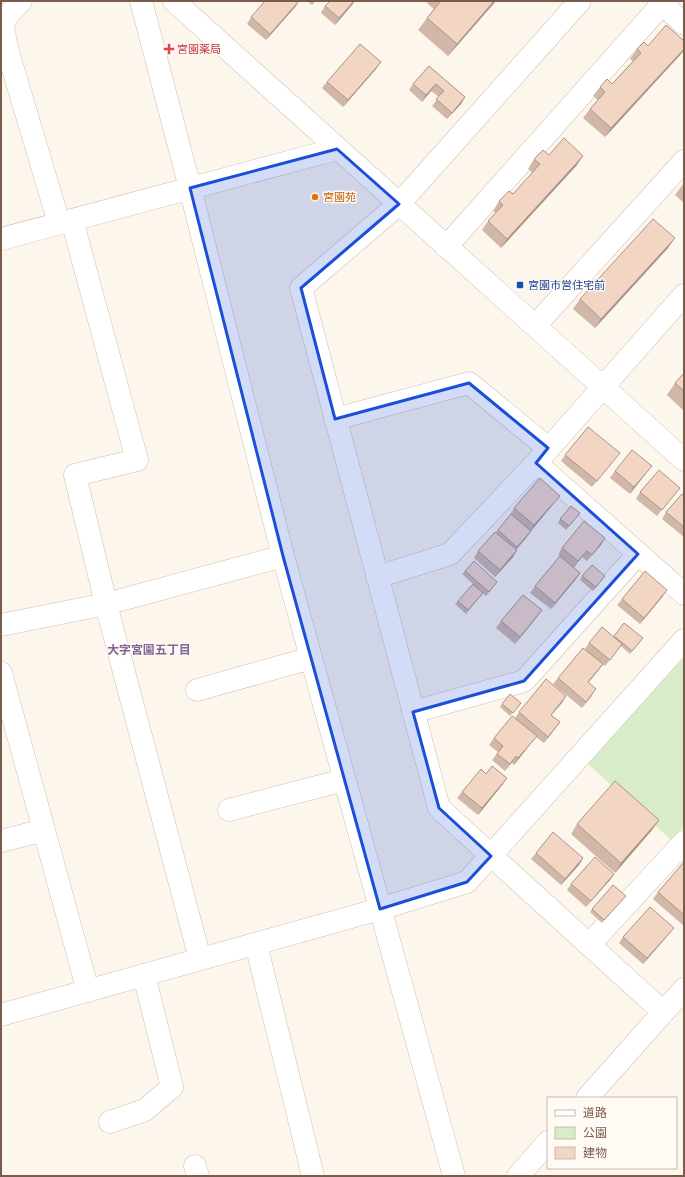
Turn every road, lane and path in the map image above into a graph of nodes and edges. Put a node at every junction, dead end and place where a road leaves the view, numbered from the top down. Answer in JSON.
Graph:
{"nodes":[{"id":1,"x":21,"y":1,"type":"edge"},
{"id":2,"x":141,"y":1,"type":"edge"},
{"id":3,"x":174,"y":1,"type":"edge"},
{"id":4,"x":580,"y":1,"type":"edge"},
{"id":5,"x":660,"y":2,"type":"edge"},
{"id":6,"x":1,"y":21,"type":"edge"},
{"id":7,"x":684,"y":24,"type":"edge"},
{"id":8,"x":337,"y":149,"type":"junction"},
{"id":9,"x":684,"y":161,"type":"edge"},
{"id":10,"x":190,"y":188,"type":"junction"},
{"id":11,"x":399,"y":204,"type":"junction"},
{"id":12,"x":65,"y":221,"type":"junction"},
{"id":13,"x":1,"y":238,"type":"edge"},
{"id":14,"x":446,"y":247,"type":"junction"},
{"id":15,"x":684,"y":295,"type":"edge"},
{"id":16,"x":534,"y":326,"type":"junction"},
{"id":17,"x":602,"y":386,"type":"junction"},
{"id":18,"x":335,"y":419,"type":"junction"},
{"id":19,"x":542,"y":455,"type":"junction"},
{"id":20,"x":684,"y":460,"type":"edge"},
{"id":21,"x":638,"y":554,"type":"junction"},
{"id":22,"x":283,"y":556,"type":"junction"},
{"id":23,"x":378,"y":577,"type":"junction"},
{"id":24,"x":684,"y":594,"type":"edge"},
{"id":25,"x":106,"y":604,"type":"junction"},
{"id":26,"x":1,"y":625,"type":"edge"},
{"id":27,"x":684,"y":640,"type":"edge"},
{"id":28,"x":311,"y":658,"type":"junction"},
{"id":29,"x":1,"y":673,"type":"edge"},
{"id":30,"x":197,"y":690,"type":"dead end"},
{"id":31,"x":413,"y":712,"type":"junction"},
{"id":32,"x":344,"y":780,"type":"junction"},
{"id":33,"x":229,"y":810,"type":"dead end"},
{"id":34,"x":44,"y":830,"type":"junction"},
{"id":35,"x":1,"y":841,"type":"edge"},
{"id":36,"x":684,"y":842,"type":"edge"},
{"id":37,"x":491,"y":856,"type":"junction"},
{"id":38,"x":380,"y":908,"type":"junction"},
{"id":39,"x":256,"y":944,"type":"junction"},
{"id":40,"x":589,"y":945,"type":"junction"},
{"id":41,"x":200,"y":959,"type":"junction"},
{"id":42,"x":144,"y":975,"type":"junction"},
{"id":43,"x":684,"y":990,"type":"edge"},
{"id":44,"x":88,"y":991,"type":"junction"},
{"id":45,"x":663,"y":1012,"type":"junction"},
{"id":46,"x":1,"y":1015,"type":"edge"},
{"id":47,"x":588,"y":1097,"type":"edge"},
{"id":48,"x":110,"y":1122,"type":"dead end"},
{"id":49,"x":547,"y":1143,"type":"edge"},
{"id":50,"x":313,"y":1176,"type":"edge"},
{"id":51,"x":454,"y":1176,"type":"edge"},
{"id":52,"x":518,"y":1176,"type":"edge"}],
"edges":[{"from":1,"to":6,"type":"street"},
{"from":2,"to":10,"type":"street"},
{"from":3,"to":8,"type":"street"},
{"from":4,"to":11,"type":"street"},
{"from":5,"to":7,"type":"street"},
{"from":5,"to":14,"type":"street"},
{"from":6,"to":12,"type":"street"},
{"from":8,"to":10,"type":"street"},
{"from":8,"to":11,"type":"street"},
{"from":9,"to":16,"type":"street"},
{"from":10,"to":12,"type":"street"},
{"from":10,"to":22,"type":"street"},
{"from":11,"to":14,"type":"street"},
{"from":11,"to":18,"type":"street"},
{"from":12,"to":13,"type":"street"},
{"from":12,"to":25,"type":"street"},
{"from":14,"to":16,"type":"street"},
{"from":15,"to":17,"type":"street"},
{"from":16,"to":17,"type":"street"},
{"from":17,"to":19,"type":"street"},
{"from":17,"to":20,"type":"street"},
{"from":18,"to":19,"type":"street"},
{"from":18,"to":23,"type":"street"},
{"from":19,"to":21,"type":"street"},
{"from":19,"to":23,"type":"street"},
{"from":21,"to":24,"type":"street"},
{"from":21,"to":31,"type":"street"},
{"from":22,"to":25,"type":"street"},
{"from":22,"to":28,"type":"street"},
{"from":23,"to":31,"type":"street"},
{"from":25,"to":26,"type":"street"},
{"from":25,"to":41,"type":"street"},
{"from":27,"to":37,"type":"street"},
{"from":28,"to":30,"type":"street"},
{"from":28,"to":32,"type":"street"},
{"from":29,"to":34,"type":"street"},
{"from":31,"to":37,"type":"street"},
{"from":32,"to":33,"type":"street"},
{"from":32,"to":38,"type":"street"},
{"from":34,"to":35,"type":"street"},
{"from":34,"to":44,"type":"street"},
{"from":36,"to":40,"type":"street"},
{"from":37,"to":38,"type":"street"},
{"from":37,"to":40,"type":"street"},
{"from":38,"to":39,"type":"street"},
{"from":38,"to":51,"type":"street"},
{"from":39,"to":41,"type":"street"},
{"from":39,"to":50,"type":"street"},
{"from":40,"to":45,"type":"street"},
{"from":41,"to":42,"type":"street"},
{"from":42,"to":44,"type":"street"},
{"from":42,"to":48,"type":"street"},
{"from":43,"to":45,"type":"street"},
{"from":44,"to":46,"type":"street"},
{"from":45,"to":47,"type":"street"},
{"from":49,"to":52,"type":"street"}]}
